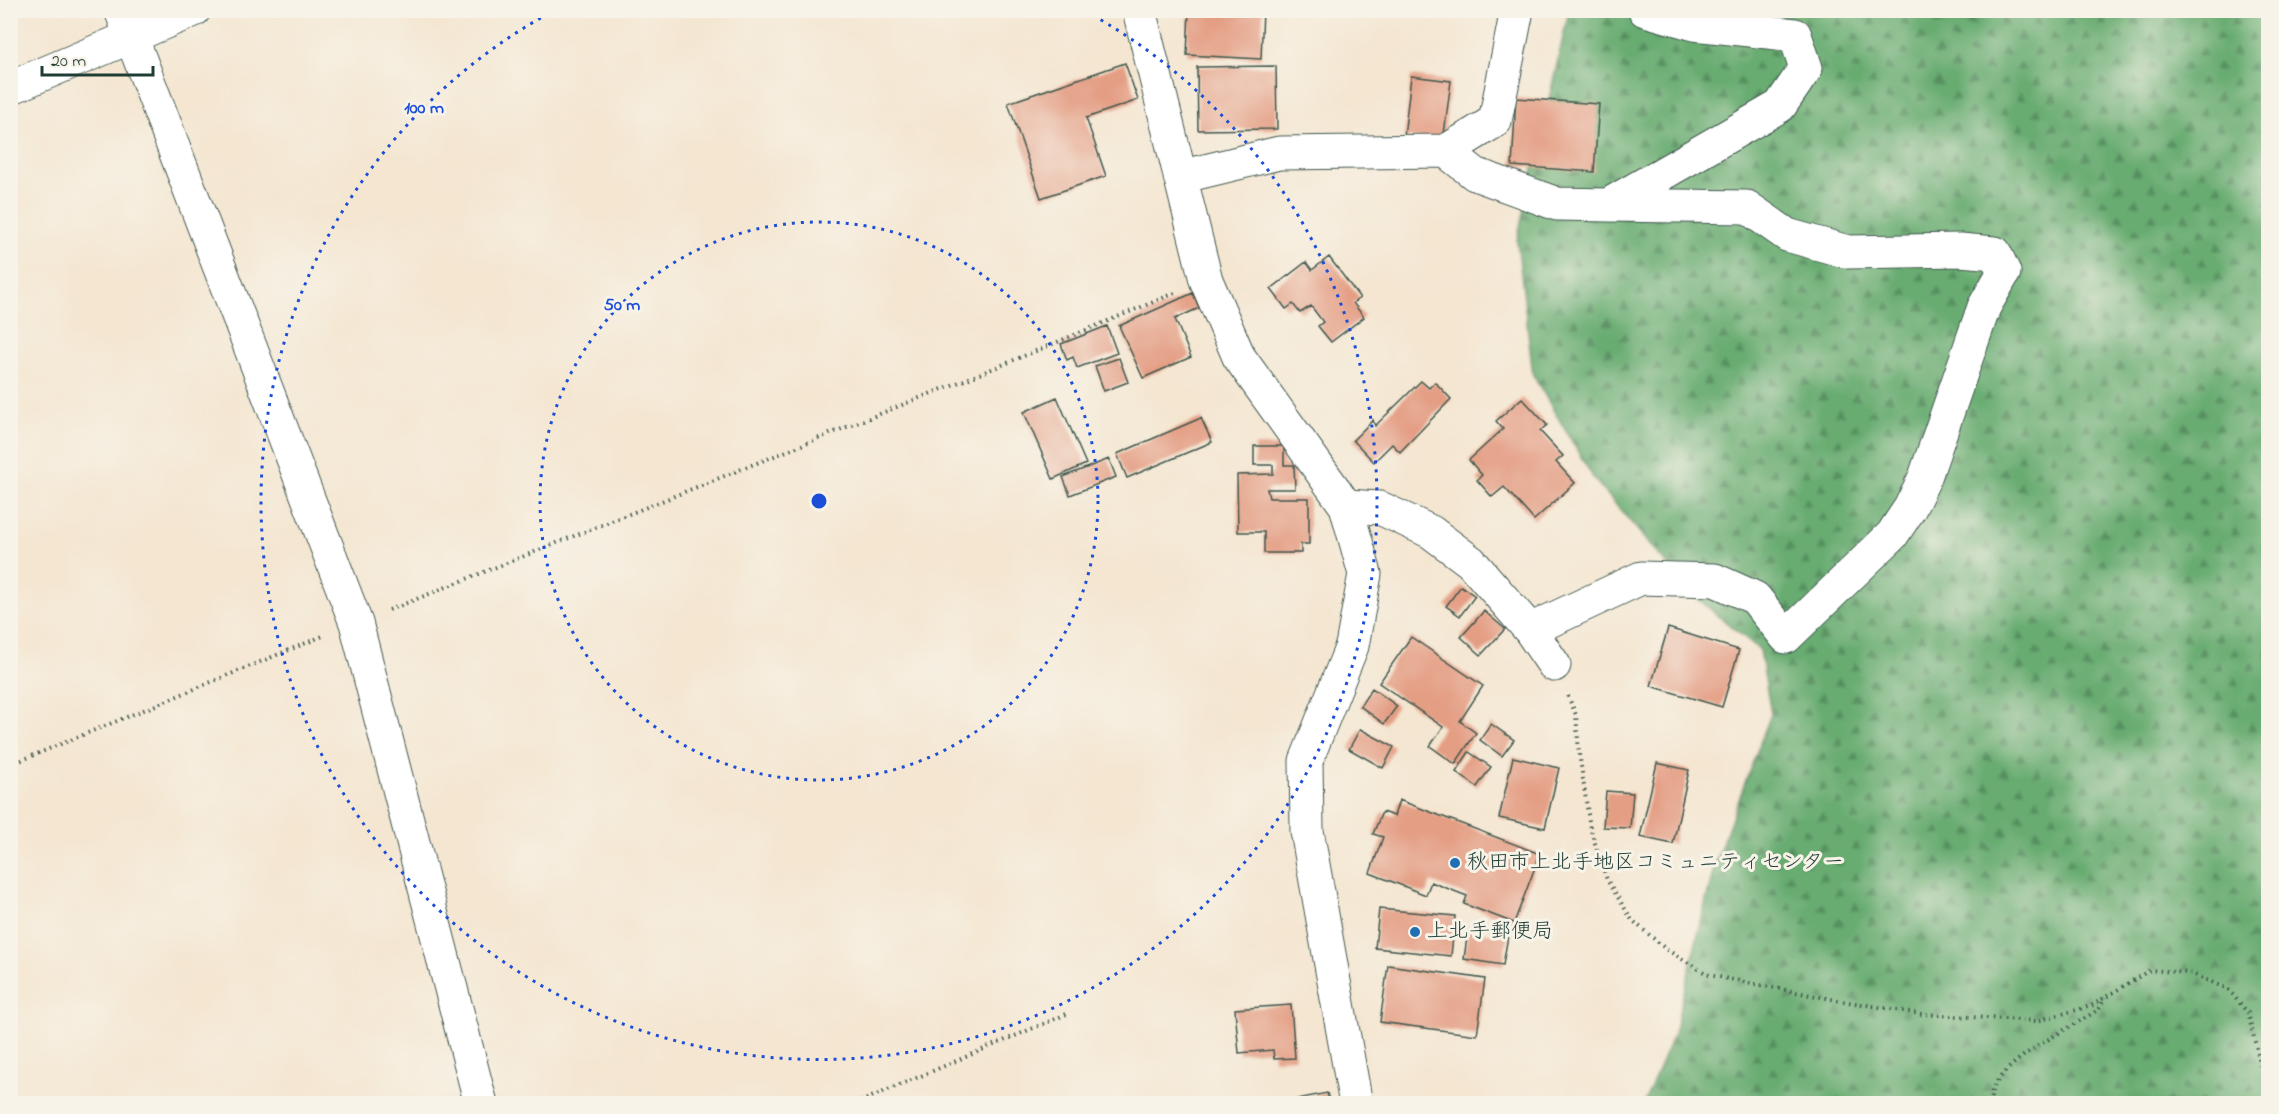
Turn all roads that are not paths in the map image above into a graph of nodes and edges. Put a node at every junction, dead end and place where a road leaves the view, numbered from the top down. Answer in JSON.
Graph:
{"nodes":[{"id":1,"x":194,"y":10,"type":"edge"},
{"id":2,"x":1139,"y":10,"type":"edge"},
{"id":3,"x":1517,"y":10,"type":"edge"},
{"id":4,"x":1645,"y":10,"type":"edge"},
{"id":5,"x":1796,"y":23,"type":"edge"},
{"id":6,"x":127,"y":24,"type":"edge"},
{"id":7,"x":10,"y":88,"type":"edge"},
{"id":8,"x":1446,"y":151,"type":"junction"},
{"id":9,"x":1180,"y":177,"type":"junction"},
{"id":10,"x":1608,"y":205,"type":"junction"},
{"id":11,"x":1346,"y":506,"type":"junction"},
{"id":12,"x":1530,"y":630,"type":"junction"},
{"id":13,"x":1554,"y":665,"type":"road end"},
{"id":14,"x":481,"y":1104,"type":"edge"},
{"id":15,"x":1356,"y":1104,"type":"edge"}],
"edges":[{"from":1,"to":6,"type":"street"},
{"from":2,"to":9,"type":"street"},
{"from":3,"to":8,"type":"street"},
{"from":4,"to":5,"type":"street"},
{"from":5,"to":10,"type":"street"},
{"from":6,"to":7,"type":"street"},
{"from":6,"to":14,"type":"street"},
{"from":8,"to":9,"type":"street"},
{"from":8,"to":10,"type":"street"},
{"from":9,"to":11,"type":"street"},
{"from":10,"to":12,"type":"street"},
{"from":11,"to":12,"type":"street"},
{"from":11,"to":15,"type":"street"},
{"from":12,"to":13,"type":"street"}]}
